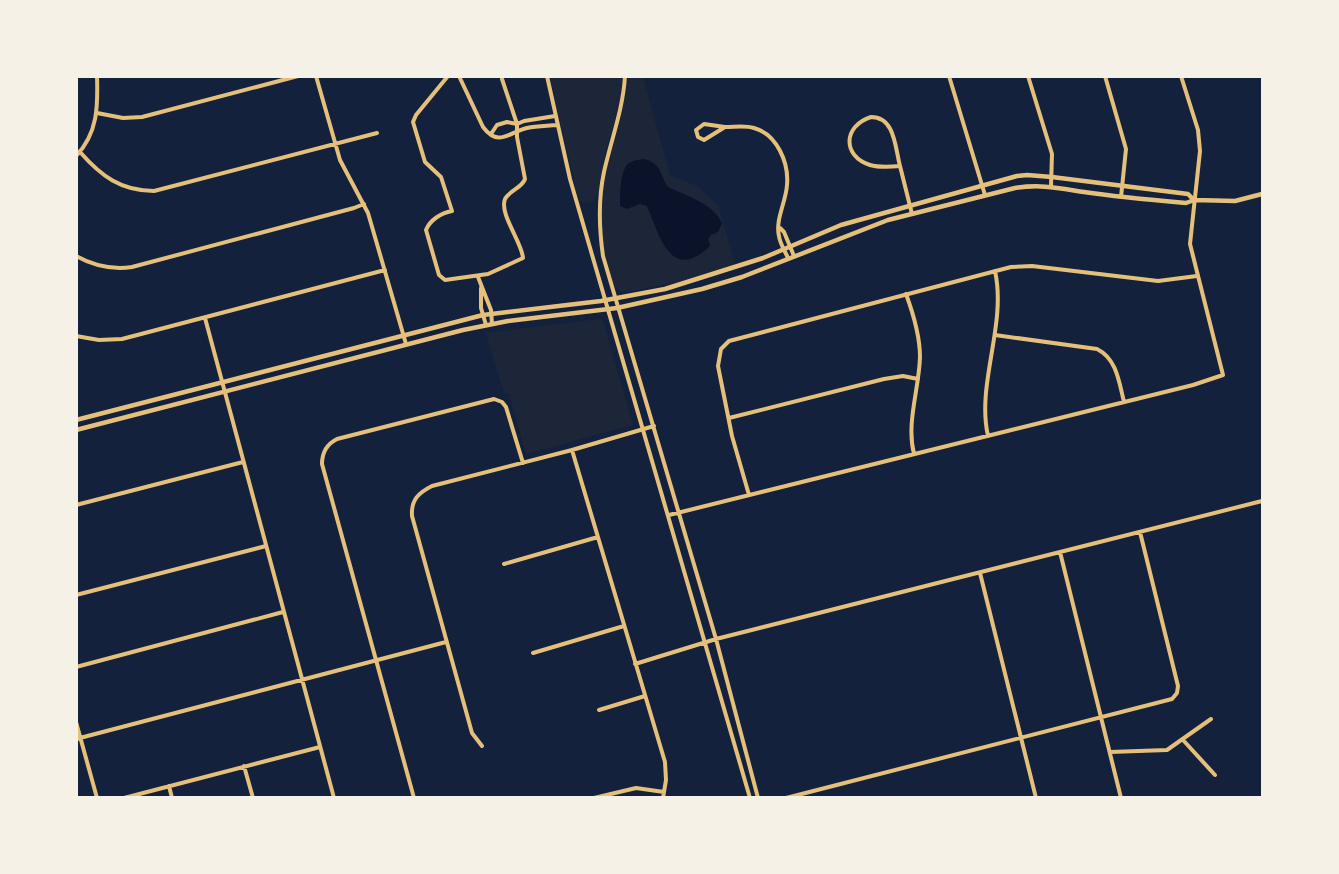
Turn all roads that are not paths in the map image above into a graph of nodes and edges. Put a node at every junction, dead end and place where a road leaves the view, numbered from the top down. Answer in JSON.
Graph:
{"nodes":[{"id":1,"x":97,"y":76,"type":"edge"},
{"id":2,"x":298,"y":76,"type":"edge"},
{"id":3,"x":316,"y":76,"type":"edge"},
{"id":4,"x":448,"y":76,"type":"edge"},
{"id":5,"x":459,"y":76,"type":"edge"},
{"id":6,"x":547,"y":76,"type":"edge"},
{"id":7,"x":625,"y":76,"type":"edge"},
{"id":8,"x":949,"y":76,"type":"edge"},
{"id":9,"x":1028,"y":76,"type":"edge"},
{"id":10,"x":1105,"y":76,"type":"edge"},
{"id":11,"x":1181,"y":76,"type":"edge"},
{"id":12,"x":502,"y":79,"type":"dead end"},
{"id":13,"x":97,"y":114,"type":"junction"},
{"id":14,"x":555,"y":116,"type":"junction"},
{"id":15,"x":517,"y":124,"type":"junction"},
{"id":16,"x":557,"y":125,"type":"junction"},
{"id":17,"x":725,"y":127,"type":"junction"},
{"id":18,"x":517,"y":132,"type":"junction"},
{"id":19,"x":377,"y":133,"type":"dead end"},
{"id":20,"x":491,"y":134,"type":"junction"},
{"id":21,"x":336,"y":144,"type":"junction"},
{"id":22,"x":78,"y":154,"type":"edge"},
{"id":23,"x":900,"y":166,"type":"junction"},
{"id":24,"x":1052,"y":177,"type":"junction"},
{"id":25,"x":982,"y":184,"type":"junction"},
{"id":26,"x":1123,"y":185,"type":"junction"},
{"id":27,"x":1051,"y":186,"type":"junction"},
{"id":28,"x":1263,"y":194,"type":"edge"},
{"id":29,"x":985,"y":195,"type":"junction"},
{"id":30,"x":1121,"y":196,"type":"junction"},
{"id":31,"x":1194,"y":200,"type":"junction"},
{"id":32,"x":364,"y":204,"type":"junction"},
{"id":33,"x":910,"y":204,"type":"junction"},
{"id":34,"x":912,"y":213,"type":"junction"},
{"id":35,"x":779,"y":227,"type":"junction"},
{"id":36,"x":790,"y":246,"type":"junction"},
{"id":37,"x":784,"y":249,"type":"junction"},
{"id":38,"x":76,"y":256,"type":"edge"},
{"id":39,"x":794,"y":256,"type":"junction"},
{"id":40,"x":788,"y":258,"type":"junction"},
{"id":41,"x":385,"y":270,"type":"junction"},
{"id":42,"x":995,"y":271,"type":"junction"},
{"id":43,"x":1197,"y":276,"type":"junction"},
{"id":44,"x":478,"y":277,"type":"junction"},
{"id":45,"x":481,"y":287,"type":"junction"},
{"id":46,"x":906,"y":294,"type":"junction"},
{"id":47,"x":615,"y":299,"type":"junction"},
{"id":48,"x":606,"y":300,"type":"junction"},
{"id":49,"x":617,"y":308,"type":"junction"},
{"id":50,"x":608,"y":310,"type":"junction"},
{"id":51,"x":491,"y":314,"type":"junction"},
{"id":52,"x":483,"y":315,"type":"junction"},
{"id":53,"x":204,"y":318,"type":"junction"},
{"id":54,"x":489,"y":324,"type":"junction"},
{"id":55,"x":404,"y":335,"type":"junction"},
{"id":56,"x":995,"y":335,"type":"junction"},
{"id":57,"x":76,"y":336,"type":"edge"},
{"id":58,"x":406,"y":344,"type":"junction"},
{"id":59,"x":918,"y":379,"type":"junction"},
{"id":60,"x":222,"y":383,"type":"junction"},
{"id":61,"x":224,"y":392,"type":"junction"},
{"id":62,"x":1124,"y":402,"type":"junction"},
{"id":63,"x":729,"y":418,"type":"junction"},
{"id":64,"x":76,"y":420,"type":"edge"},
{"id":65,"x":654,"y":426,"type":"junction"},
{"id":66,"x":643,"y":429,"type":"junction"},
{"id":67,"x":76,"y":430,"type":"edge"},
{"id":68,"x":987,"y":436,"type":"junction"},
{"id":69,"x":572,"y":450,"type":"junction"},
{"id":70,"x":914,"y":454,"type":"junction"},
{"id":71,"x":243,"y":462,"type":"junction"},
{"id":72,"x":523,"y":463,"type":"junction"},
{"id":73,"x":749,"y":495,"type":"junction"},
{"id":74,"x":1263,"y":501,"type":"edge"},
{"id":75,"x":76,"y":505,"type":"edge"},
{"id":76,"x":679,"y":512,"type":"junction"},
{"id":77,"x":669,"y":515,"type":"junction"},
{"id":78,"x":1140,"y":532,"type":"junction"},
{"id":79,"x":598,"y":537,"type":"junction"},
{"id":80,"x":266,"y":546,"type":"junction"},
{"id":81,"x":1060,"y":552,"type":"junction"},
{"id":82,"x":504,"y":564,"type":"dead end"},
{"id":83,"x":980,"y":573,"type":"junction"},
{"id":84,"x":76,"y":595,"type":"edge"},
{"id":85,"x":283,"y":612,"type":"junction"},
{"id":86,"x":624,"y":626,"type":"junction"},
{"id":87,"x":716,"y":639,"type":"junction"},
{"id":88,"x":446,"y":642,"type":"junction"},
{"id":89,"x":706,"y":642,"type":"junction"},
{"id":90,"x":533,"y":653,"type":"dead end"},
{"id":91,"x":375,"y":661,"type":"junction"},
{"id":92,"x":635,"y":664,"type":"junction"},
{"id":93,"x":76,"y":667,"type":"edge"},
{"id":94,"x":301,"y":680,"type":"junction"},
{"id":95,"x":645,"y":696,"type":"junction"},
{"id":96,"x":599,"y":710,"type":"dead end"},
{"id":97,"x":1101,"y":717,"type":"junction"},
{"id":98,"x":1211,"y":719,"type":"dead end"},
{"id":99,"x":76,"y":722,"type":"edge"},
{"id":100,"x":1021,"y":738,"type":"junction"},
{"id":101,"x":79,"y":739,"type":"edge"},
{"id":102,"x":1183,"y":740,"type":"junction"},
{"id":103,"x":482,"y":746,"type":"dead end"},
{"id":104,"x":320,"y":747,"type":"junction"},
{"id":105,"x":1110,"y":752,"type":"junction"},
{"id":106,"x":244,"y":766,"type":"junction"},
{"id":107,"x":1215,"y":776,"type":"dead end"},
{"id":108,"x":169,"y":786,"type":"junction"},
{"id":109,"x":664,"y":795,"type":"edge"},
{"id":110,"x":97,"y":798,"type":"edge"},
{"id":111,"x":124,"y":798,"type":"edge"},
{"id":112,"x":172,"y":798,"type":"edge"},
{"id":113,"x":253,"y":798,"type":"edge"},
{"id":114,"x":334,"y":798,"type":"edge"},
{"id":115,"x":414,"y":798,"type":"edge"},
{"id":116,"x":594,"y":798,"type":"edge"},
{"id":117,"x":750,"y":798,"type":"edge"},
{"id":118,"x":758,"y":798,"type":"edge"},
{"id":119,"x":786,"y":798,"type":"edge"},
{"id":120,"x":1036,"y":798,"type":"edge"},
{"id":121,"x":1121,"y":798,"type":"edge"}],
"edges":[{"from":1,"to":13,"type":"street"},
{"from":2,"to":13,"type":"street"},
{"from":3,"to":21,"type":"street"},
{"from":4,"to":44,"type":"street"},
{"from":5,"to":20,"type":"street"},
{"from":6,"to":14,"type":"street"},
{"from":7,"to":47,"type":"street"},
{"from":8,"to":25,"type":"street"},
{"from":9,"to":24,"type":"street"},
{"from":10,"to":26,"type":"street"},
{"from":11,"to":31,"type":"street"},
{"from":12,"to":15,"type":"street"},
{"from":13,"to":22,"type":"street"},
{"from":14,"to":15,"type":"street"},
{"from":14,"to":16,"type":"street"},
{"from":15,"to":18,"type":"street"},
{"from":15,"to":20,"type":"street"},
{"from":16,"to":18,"type":"street"},
{"from":16,"to":48,"type":"street"},
{"from":17,"to":17,"type":"street"},
{"from":17,"to":35,"type":"street"},
{"from":18,"to":20,"type":"street"},
{"from":18,"to":44,"type":"street"},
{"from":19,"to":21,"type":"street"},
{"from":21,"to":22,"type":"street"},
{"from":21,"to":32,"type":"street"},
{"from":23,"to":23,"type":"street"},
{"from":23,"to":33,"type":"street"},
{"from":24,"to":25,"type":"street"},
{"from":24,"to":26,"type":"street"},
{"from":24,"to":27,"type":"street"},
{"from":25,"to":29,"type":"street"},
{"from":25,"to":33,"type":"street"},
{"from":26,"to":30,"type":"street"},
{"from":26,"to":31,"type":"street"},
{"from":27,"to":29,"type":"street"},
{"from":27,"to":30,"type":"street"},
{"from":28,"to":31,"type":"street"},
{"from":29,"to":34,"type":"street"},
{"from":30,"to":31,"type":"street"},
{"from":31,"to":43,"type":"street"},
{"from":32,"to":38,"type":"street"},
{"from":32,"to":41,"type":"street"},
{"from":33,"to":34,"type":"street"},
{"from":33,"to":36,"type":"street"},
{"from":34,"to":39,"type":"street"},
{"from":35,"to":36,"type":"street"},
{"from":35,"to":37,"type":"street"},
{"from":36,"to":37,"type":"street"},
{"from":36,"to":39,"type":"street"},
{"from":37,"to":40,"type":"street"},
{"from":37,"to":47,"type":"street"},
{"from":39,"to":40,"type":"street"},
{"from":40,"to":49,"type":"street"},
{"from":41,"to":53,"type":"street"},
{"from":41,"to":55,"type":"street"},
{"from":42,"to":43,"type":"street"},
{"from":42,"to":46,"type":"street"},
{"from":42,"to":56,"type":"street"},
{"from":43,"to":62,"type":"street"},
{"from":44,"to":45,"type":"street"},
{"from":45,"to":51,"type":"street"},
{"from":45,"to":52,"type":"street"},
{"from":46,"to":59,"type":"street"},
{"from":46,"to":63,"type":"street"},
{"from":47,"to":48,"type":"street"},
{"from":47,"to":49,"type":"street"},
{"from":48,"to":50,"type":"street"},
{"from":48,"to":51,"type":"street"},
{"from":49,"to":50,"type":"street"},
{"from":49,"to":65,"type":"street"},
{"from":50,"to":54,"type":"street"},
{"from":50,"to":66,"type":"street"},
{"from":51,"to":52,"type":"street"},
{"from":51,"to":54,"type":"street"},
{"from":52,"to":54,"type":"street"},
{"from":52,"to":55,"type":"street"},
{"from":53,"to":57,"type":"street"},
{"from":53,"to":60,"type":"street"},
{"from":54,"to":58,"type":"street"},
{"from":55,"to":58,"type":"street"},
{"from":55,"to":60,"type":"street"},
{"from":56,"to":62,"type":"street"},
{"from":56,"to":68,"type":"street"},
{"from":58,"to":61,"type":"street"},
{"from":59,"to":63,"type":"street"},
{"from":59,"to":70,"type":"street"},
{"from":60,"to":61,"type":"street"},
{"from":60,"to":64,"type":"street"},
{"from":61,"to":67,"type":"street"},
{"from":61,"to":71,"type":"street"},
{"from":62,"to":68,"type":"street"},
{"from":63,"to":73,"type":"street"},
{"from":65,"to":66,"type":"street"},
{"from":65,"to":76,"type":"street"},
{"from":66,"to":69,"type":"street"},
{"from":66,"to":77,"type":"street"},
{"from":68,"to":70,"type":"street"},
{"from":69,"to":72,"type":"street"},
{"from":69,"to":79,"type":"street"},
{"from":70,"to":73,"type":"street"},
{"from":71,"to":75,"type":"street"},
{"from":71,"to":80,"type":"street"},
{"from":72,"to":88,"type":"street"},
{"from":72,"to":91,"type":"street"},
{"from":73,"to":76,"type":"street"},
{"from":74,"to":78,"type":"street"},
{"from":76,"to":77,"type":"street"},
{"from":76,"to":87,"type":"street"},
{"from":77,"to":89,"type":"street"},
{"from":78,"to":81,"type":"street"},
{"from":78,"to":97,"type":"street"},
{"from":79,"to":82,"type":"street"},
{"from":79,"to":86,"type":"street"},
{"from":80,"to":84,"type":"street"},
{"from":80,"to":85,"type":"street"},
{"from":81,"to":83,"type":"street"},
{"from":81,"to":97,"type":"street"},
{"from":83,"to":87,"type":"street"},
{"from":83,"to":100,"type":"street"},
{"from":85,"to":93,"type":"street"},
{"from":85,"to":94,"type":"street"},
{"from":86,"to":90,"type":"street"},
{"from":86,"to":92,"type":"street"},
{"from":87,"to":89,"type":"street"},
{"from":87,"to":118,"type":"street"},
{"from":88,"to":91,"type":"street"},
{"from":88,"to":103,"type":"street"},
{"from":89,"to":92,"type":"street"},
{"from":89,"to":117,"type":"street"},
{"from":91,"to":94,"type":"street"},
{"from":91,"to":115,"type":"street"},
{"from":92,"to":95,"type":"street"},
{"from":94,"to":101,"type":"street"},
{"from":94,"to":104,"type":"street"},
{"from":95,"to":96,"type":"street"},
{"from":95,"to":109,"type":"street"},
{"from":97,"to":100,"type":"street"},
{"from":97,"to":105,"type":"street"},
{"from":98,"to":102,"type":"street"},
{"from":99,"to":101,"type":"street"},
{"from":100,"to":119,"type":"street"},
{"from":100,"to":120,"type":"street"},
{"from":101,"to":110,"type":"street"},
{"from":102,"to":105,"type":"street"},
{"from":102,"to":107,"type":"street"},
{"from":104,"to":106,"type":"street"},
{"from":104,"to":114,"type":"street"},
{"from":105,"to":121,"type":"street"},
{"from":106,"to":108,"type":"street"},
{"from":106,"to":113,"type":"street"},
{"from":108,"to":111,"type":"street"},
{"from":108,"to":112,"type":"street"},
{"from":109,"to":116,"type":"street"}]}
